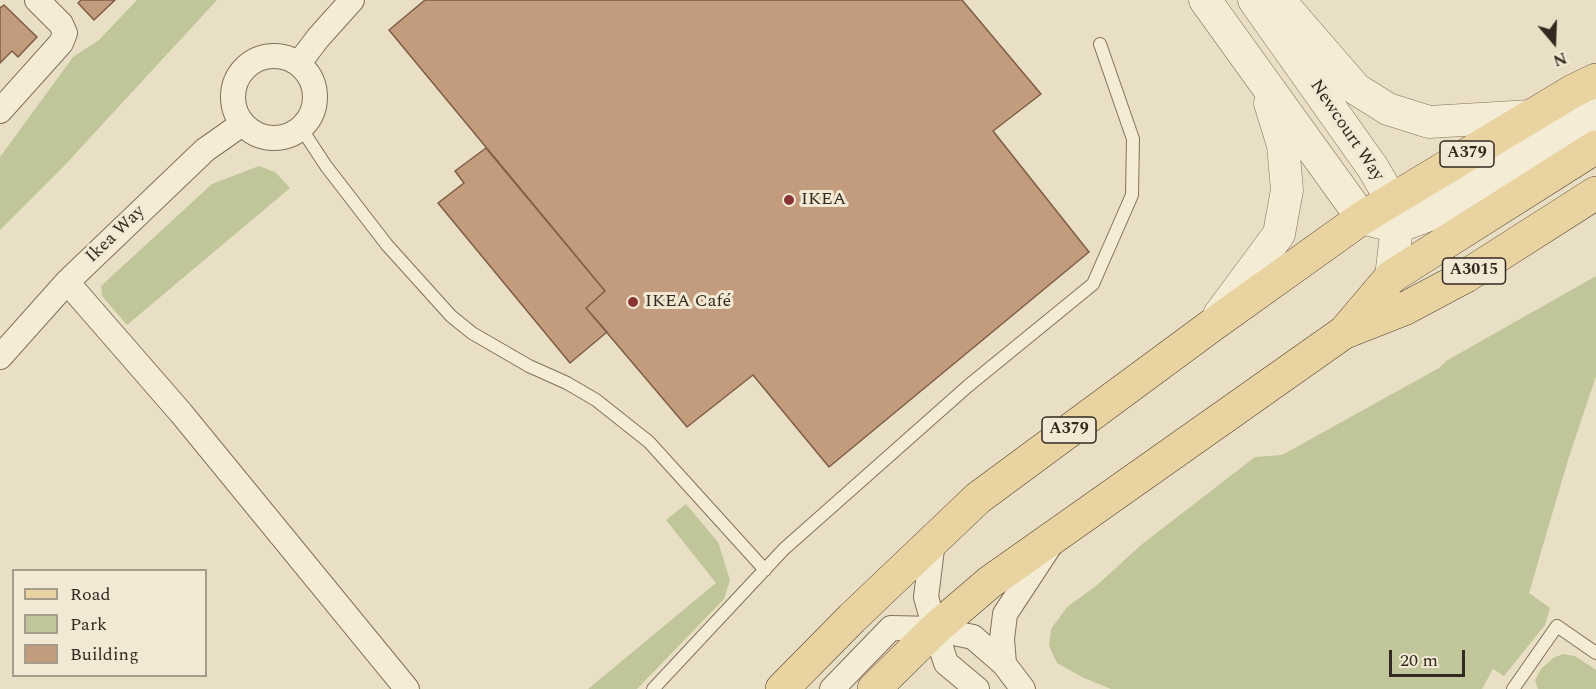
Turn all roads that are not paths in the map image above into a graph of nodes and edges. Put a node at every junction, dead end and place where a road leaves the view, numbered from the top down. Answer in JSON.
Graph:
{"nodes":[{"id":1,"x":37,"y":0,"type":"edge"},
{"id":2,"x":352,"y":0,"type":"edge"},
{"id":3,"x":1205,"y":0,"type":"edge"},
{"id":4,"x":1254,"y":0,"type":"edge"},
{"id":5,"x":1279,"y":0,"type":"edge"},
{"id":6,"x":1100,"y":44,"type":"dead end"},
{"id":7,"x":299,"y":63,"type":"junction"},
{"id":8,"x":1262,"y":77,"type":"junction"},
{"id":9,"x":1588,"y":81,"type":"edge"},
{"id":10,"x":0,"y":111,"type":"edge"},
{"id":11,"x":1596,"y":113,"type":"edge"},
{"id":12,"x":1531,"y":116,"type":"junction"},
{"id":13,"x":242,"y":124,"type":"junction"},
{"id":14,"x":301,"y":128,"type":"junction"},
{"id":15,"x":1596,"y":147,"type":"edge"},
{"id":16,"x":1596,"y":193,"type":"edge"},
{"id":17,"x":1394,"y":213,"type":"junction"},
{"id":18,"x":1362,"y":218,"type":"junction"},
{"id":19,"x":1390,"y":277,"type":"junction"},
{"id":20,"x":67,"y":282,"type":"junction"},
{"id":21,"x":1211,"y":326,"type":"junction"},
{"id":22,"x":1343,"y":333,"type":"junction"},
{"id":23,"x":0,"y":357,"type":"edge"},
{"id":24,"x":1059,"y":532,"type":"junction"},
{"id":25,"x":933,"y":541,"type":"junction"},
{"id":26,"x":765,"y":570,"type":"junction"},
{"id":27,"x":935,"y":629,"type":"junction"},
{"id":28,"x":1596,"y":653,"type":"edge"},
{"id":29,"x":1004,"y":664,"type":"junction"},
{"id":30,"x":407,"y":689,"type":"edge"},
{"id":31,"x":653,"y":689,"type":"edge"},
{"id":32,"x":782,"y":689,"type":"edge"},
{"id":33,"x":832,"y":689,"type":"edge"},
{"id":34,"x":874,"y":689,"type":"edge"},
{"id":35,"x":977,"y":689,"type":"edge"},
{"id":36,"x":1023,"y":689,"type":"edge"},
{"id":37,"x":1513,"y":689,"type":"edge"}],
"edges":[{"from":1,"to":10,"type":"street"},
{"from":2,"to":7,"type":"street"},
{"from":3,"to":8,"type":"street"},
{"from":4,"to":17,"type":"street","name":"Newcourt Way"},
{"from":5,"to":12,"type":"street"},
{"from":6,"to":26,"type":"lane"},
{"from":7,"to":13,"type":"street"},
{"from":7,"to":14,"type":"street"},
{"from":8,"to":18,"type":"street"},
{"from":8,"to":21,"type":"street"},
{"from":9,"to":12,"type":"main road","number":"A379"},
{"from":11,"to":17,"type":"street"},
{"from":12,"to":17,"type":"main road","number":"A379"},
{"from":13,"to":14,"type":"street"},
{"from":13,"to":20,"type":"street","name":"Ikea Way"},
{"from":14,"to":26,"type":"lane"},
{"from":15,"to":19,"type":"main road"},
{"from":16,"to":22,"type":"main road","number":"A3015"},
{"from":17,"to":18,"type":"main road","number":"A379"},
{"from":17,"to":19,"type":"street"},
{"from":18,"to":21,"type":"main road","number":"A379"},
{"from":19,"to":22,"type":"main road"},
{"from":20,"to":23,"type":"street","name":"Ikea Way"},
{"from":20,"to":30,"type":"street"},
{"from":21,"to":25,"type":"main road","number":"A379"},
{"from":22,"to":24,"type":"main road"},
{"from":24,"to":27,"type":"main road"},
{"from":24,"to":29,"type":"street"},
{"from":25,"to":27,"type":"street"},
{"from":25,"to":32,"type":"main road","number":"A379"},
{"from":26,"to":31,"type":"lane"},
{"from":27,"to":29,"type":"street"},
{"from":27,"to":33,"type":"street"},
{"from":27,"to":34,"type":"main road"},
{"from":27,"to":35,"type":"street"},
{"from":28,"to":37,"type":"lane"},
{"from":29,"to":36,"type":"street"}]}
